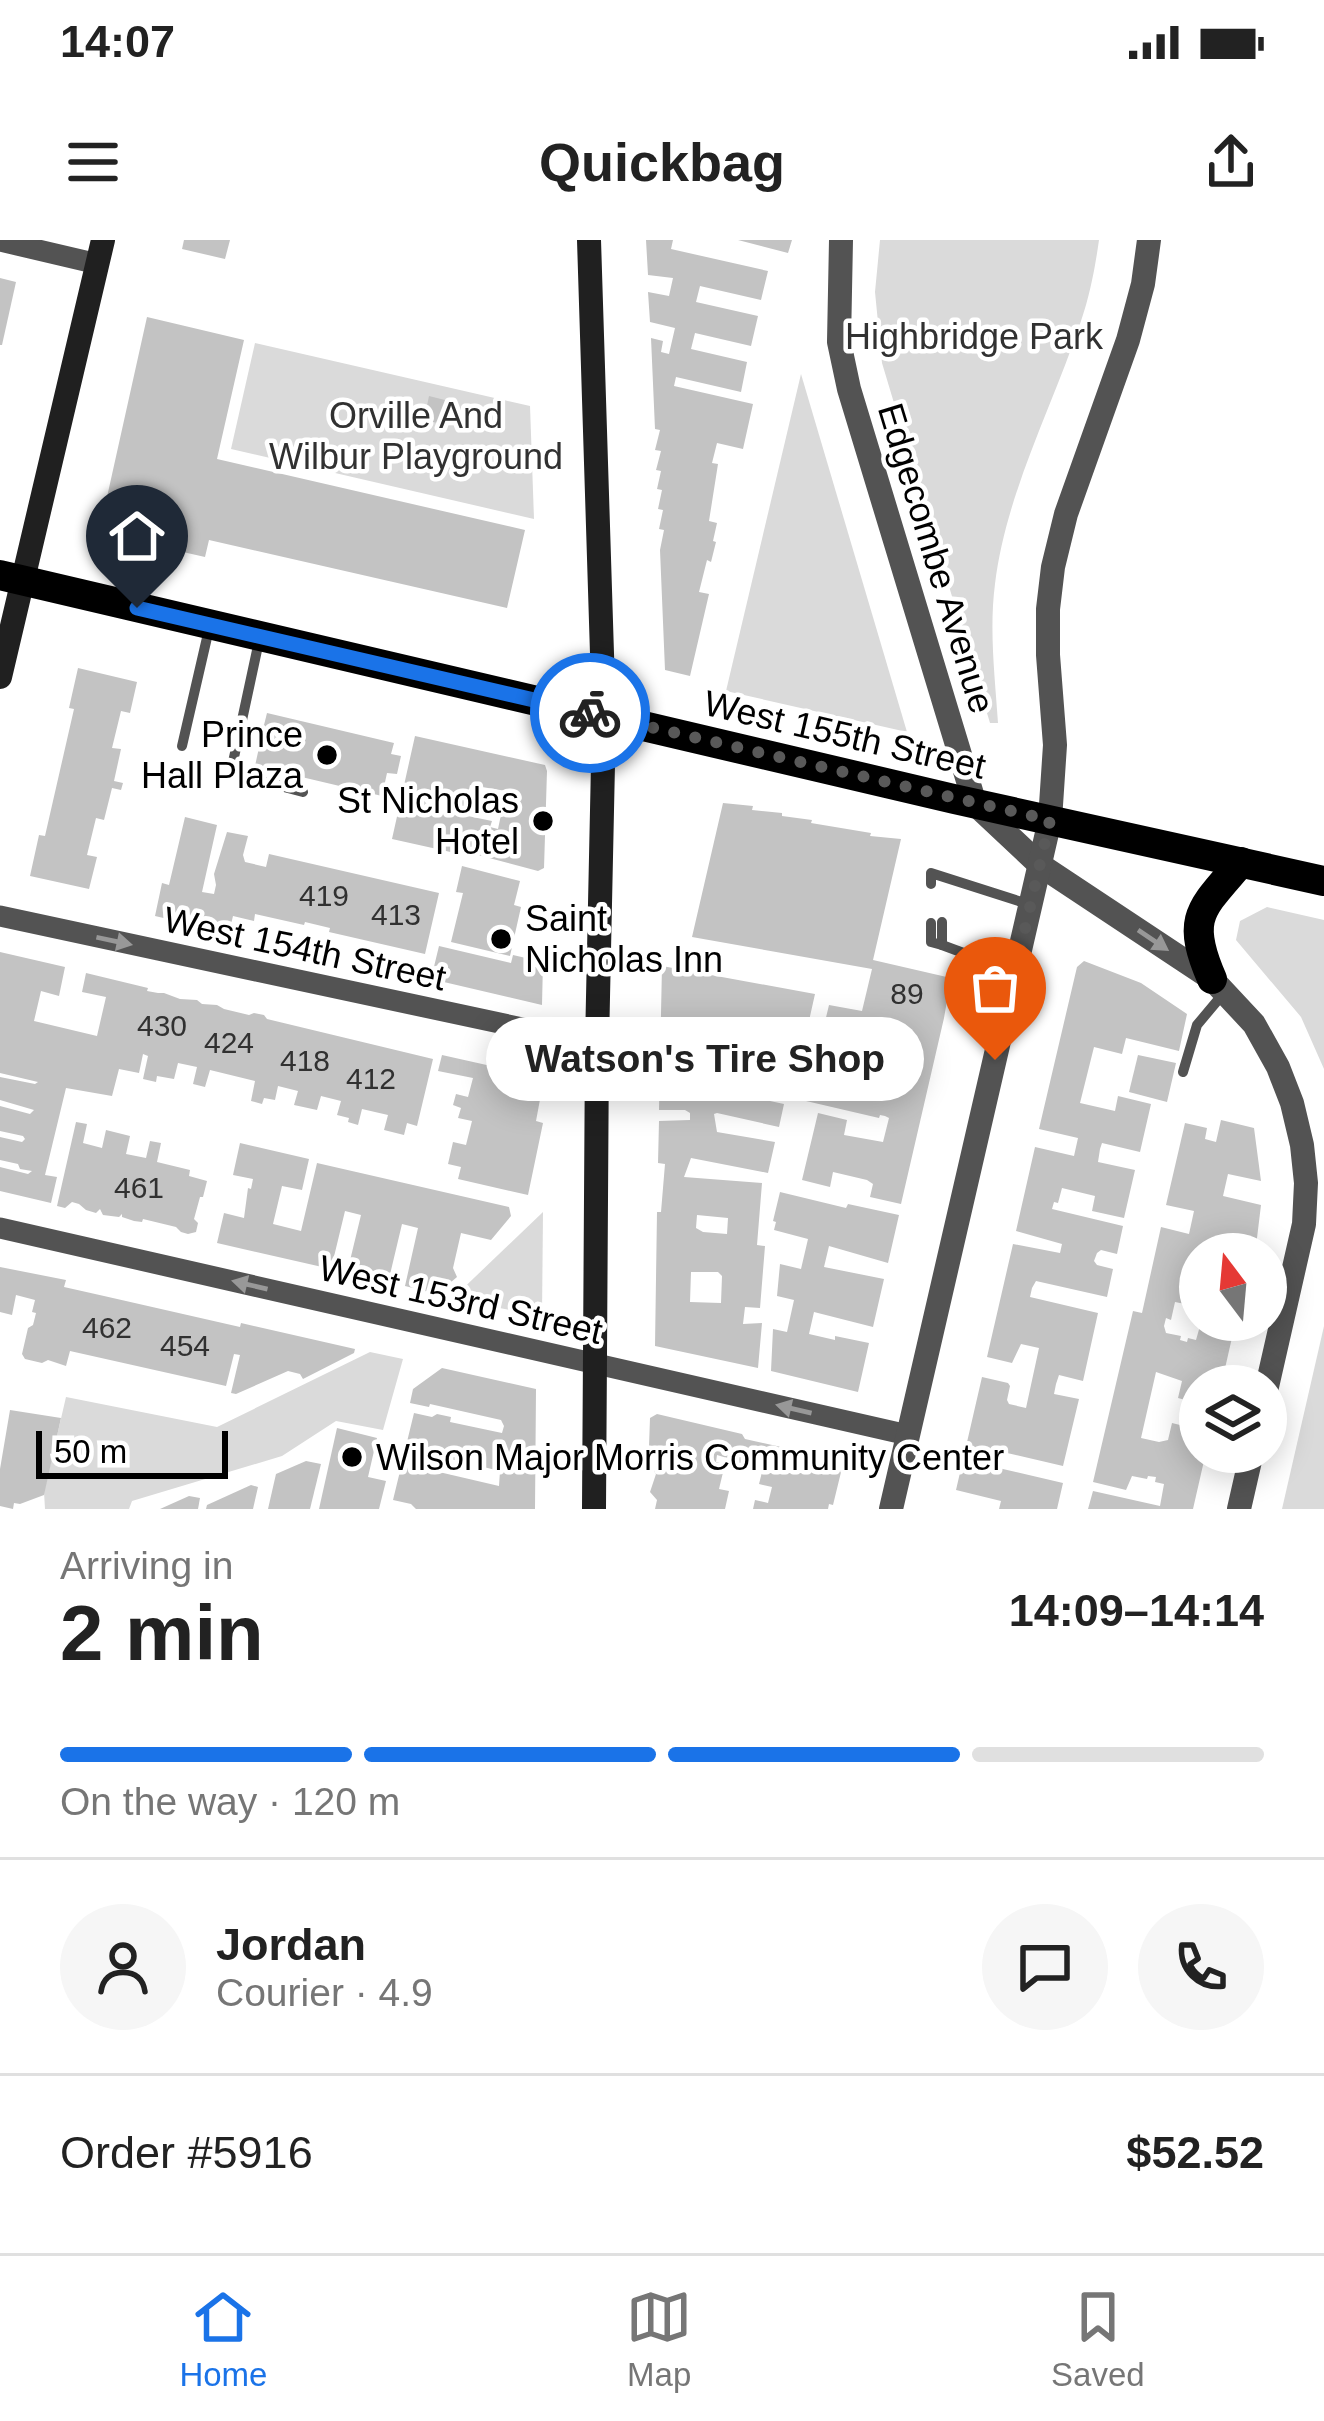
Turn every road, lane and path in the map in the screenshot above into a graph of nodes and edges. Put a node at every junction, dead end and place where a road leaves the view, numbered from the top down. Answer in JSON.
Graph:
{"nodes":[{"id":1,"x":589,"y":240,"type":"edge"},
{"id":2,"x":841,"y":240,"type":"edge"},
{"id":3,"x":1149,"y":240,"type":"edge"},
{"id":4,"x":0,"y":241,"type":"edge"},
{"id":5,"x":101,"y":252,"type":"edge"},
{"id":6,"x":11,"y":577,"type":"edge"},
{"id":7,"x":210,"y":626,"type":"junction"},
{"id":8,"x":260,"y":638,"type":"junction"},
{"id":9,"x":0,"y":677,"type":"edge"},
{"id":10,"x":604,"y":717,"type":"junction"},
{"id":11,"x":182,"y":746,"type":"dead end"},
{"id":12,"x":303,"y":792,"type":"dead end"},
{"id":13,"x":975,"y":804,"type":"junction"},
{"id":14,"x":1050,"y":820,"type":"junction"},
{"id":15,"x":1241,"y":862,"type":"junction"},
{"id":16,"x":1040,"y":865,"type":"junction"},
{"id":17,"x":1315,"y":878,"type":"edge"},
{"id":18,"x":939,"y":881,"type":"dead end"},
{"id":19,"x":1030,"y":905,"type":"junction"},
{"id":20,"x":0,"y":916,"type":"edge"},
{"id":21,"x":937,"y":923,"type":"dead end"},
{"id":22,"x":1015,"y":972,"type":"junction"},
{"id":23,"x":1218,"y":986,"type":"junction"},
{"id":24,"x":597,"y":1045,"type":"junction"},
{"id":25,"x":1183,"y":1072,"type":"dead end"},
{"id":26,"x":0,"y":1228,"type":"edge"},
{"id":27,"x":595,"y":1364,"type":"junction"},
{"id":28,"x":1272,"y":1365,"type":"edge"},
{"id":29,"x":908,"y":1435,"type":"junction"},
{"id":30,"x":1247,"y":1473,"type":"edge"},
{"id":31,"x":594,"y":1509,"type":"edge"},
{"id":32,"x":892,"y":1509,"type":"edge"},
{"id":33,"x":1239,"y":1509,"type":"edge"}],
"edges":[{"from":1,"to":10,"type":"main road"},
{"from":2,"to":13,"type":"street","name":"Edgecombe Avenue"},
{"from":3,"to":14,"type":"street"},
{"from":4,"to":5,"type":"street"},
{"from":5,"to":6,"type":"main road"},
{"from":6,"to":7,"type":"main road","name":"West 155th Street"},
{"from":6,"to":9,"type":"main road"},
{"from":7,"to":8,"type":"main road","name":"West 155th Street"},
{"from":7,"to":11,"type":"lane"},
{"from":8,"to":10,"type":"main road","name":"West 155th Street"},
{"from":8,"to":12,"type":"lane"},
{"from":10,"to":13,"type":"main road","name":"West 155th Street"},
{"from":10,"to":24,"type":"main road"},
{"from":13,"to":14,"type":"main road","name":"West 155th Street"},
{"from":13,"to":16,"type":"street","name":"Edgecombe Avenue"},
{"from":14,"to":15,"type":"main road","name":"West 155th Street"},
{"from":14,"to":16,"type":"street"},
{"from":15,"to":17,"type":"main road","name":"West 155th Street"},
{"from":15,"to":23,"type":"main road"},
{"from":16,"to":19,"type":"street"},
{"from":16,"to":23,"type":"street","name":"Edgecombe Avenue","one_way":true},
{"from":18,"to":19,"type":"lane"},
{"from":19,"to":22,"type":"street"},
{"from":20,"to":24,"type":"street","name":"West 154th Street","one_way":true},
{"from":21,"to":22,"type":"lane"},
{"from":22,"to":29,"type":"street"},
{"from":23,"to":25,"type":"lane"},
{"from":23,"to":28,"type":"street","name":"Edgecombe Avenue"},
{"from":24,"to":27,"type":"main road"},
{"from":27,"to":26,"type":"street","name":"West 153rd Street","one_way":true},
{"from":29,"to":27,"type":"street","name":"West 153rd Street","one_way":true},
{"from":27,"to":31,"type":"main road"},
{"from":29,"to":32,"type":"street"},
{"from":30,"to":33,"type":"street"}]}
